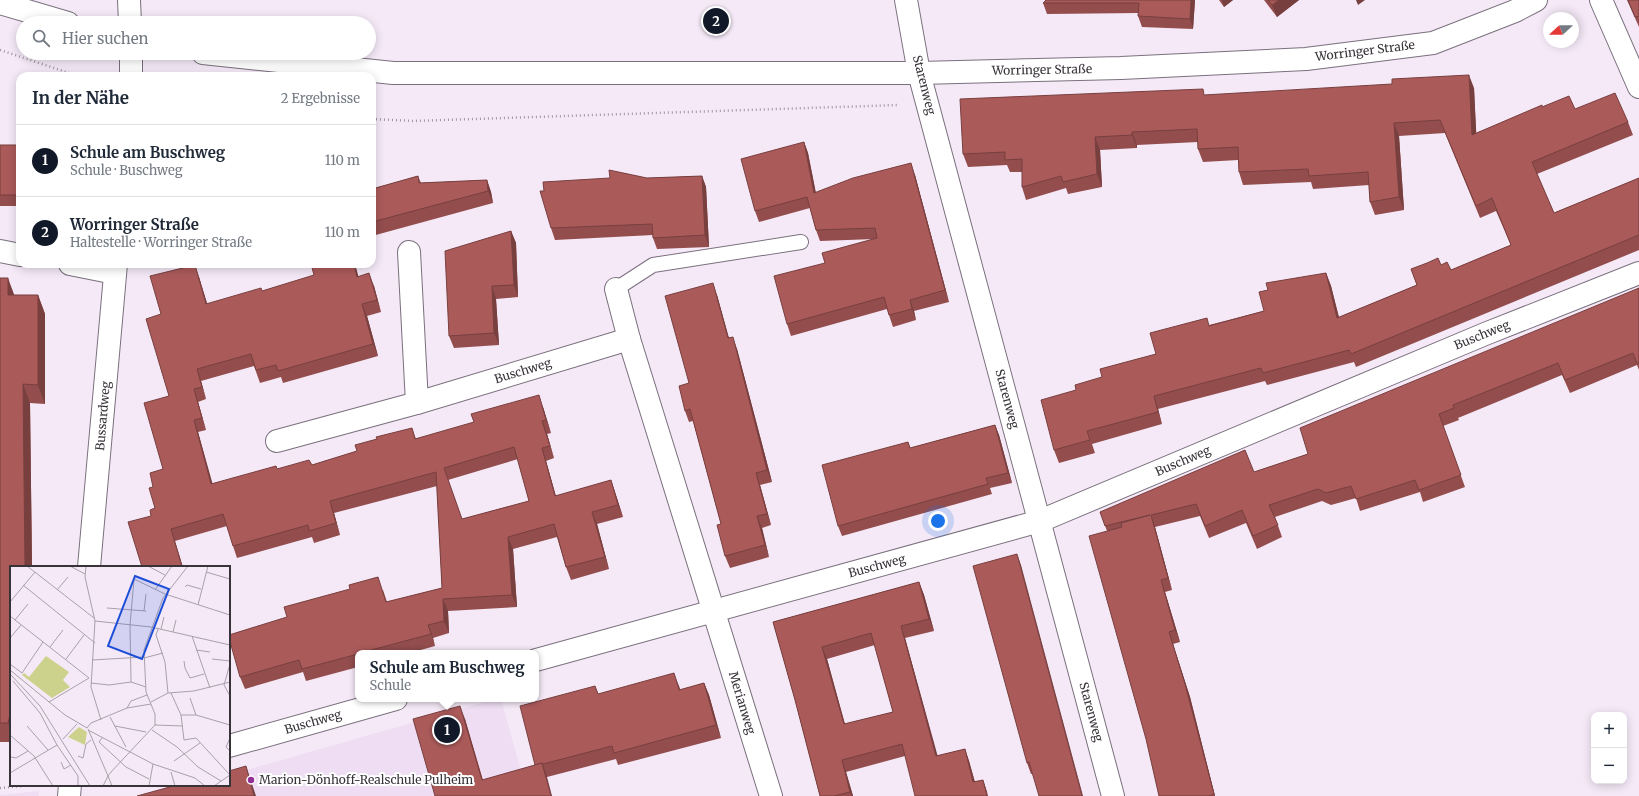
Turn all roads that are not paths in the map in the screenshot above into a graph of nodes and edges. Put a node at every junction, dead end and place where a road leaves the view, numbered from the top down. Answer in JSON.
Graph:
{"nodes":[{"id":1,"x":129,"y":0,"type":"edge"},
{"id":2,"x":906,"y":0,"type":"edge"},
{"id":3,"x":1536,"y":0,"type":"edge"},
{"id":4,"x":1601,"y":0,"type":"edge"},
{"id":5,"x":0,"y":3,"type":"edge"},
{"id":6,"x":44,"y":16,"type":"edge"},
{"id":7,"x":130,"y":16,"type":"edge"},
{"id":8,"x":131,"y":60,"type":"edge"},
{"id":9,"x":266,"y":60,"type":"edge"},
{"id":10,"x":131,"y":72,"type":"edge"},
{"id":11,"x":374,"y":72,"type":"edge"},
{"id":12,"x":376,"y":72,"type":"edge"},
{"id":13,"x":919,"y":73,"type":"junction"},
{"id":14,"x":1639,"y":87,"type":"edge"},
{"id":15,"x":800,"y":242,"type":"dead end"},
{"id":16,"x":0,"y":251,"type":"edge"},
{"id":17,"x":409,"y":252,"type":"dead end"},
{"id":18,"x":16,"y":254,"type":"edge"},
{"id":19,"x":116,"y":268,"type":"edge"},
{"id":20,"x":1639,"y":273,"type":"edge"},
{"id":21,"x":616,"y":289,"type":"joint"},
{"id":22,"x":629,"y":339,"type":"junction"},
{"id":23,"x":418,"y":403,"type":"junction"},
{"id":24,"x":277,"y":441,"type":"dead end"},
{"id":25,"x":1040,"y":521,"type":"junction"},
{"id":26,"x":89,"y":566,"type":"edge"},
{"id":27,"x":714,"y":610,"type":"junction"},
{"id":28,"x":539,"y":659,"type":"edge"},
{"id":29,"x":385,"y":702,"type":"edge"},
{"id":30,"x":230,"y":746,"type":"edge"},
{"id":31,"x":70,"y":786,"type":"edge"},
{"id":32,"x":69,"y":796,"type":"edge"},
{"id":33,"x":771,"y":796,"type":"edge"},
{"id":34,"x":1113,"y":796,"type":"edge"}],
"edges":[{"from":1,"to":7,"type":"street"},
{"from":2,"to":13,"type":"street","name":"Starenweg"},
{"from":3,"to":13,"type":"street","name":"Worringer Straße"},
{"from":4,"to":14,"type":"street"},
{"from":5,"to":6,"type":"street"},
{"from":8,"to":10,"type":"street"},
{"from":9,"to":11,"type":"street","name":"Worringer Straße"},
{"from":12,"to":13,"type":"street","name":"Worringer Straße"},
{"from":13,"to":25,"type":"street","name":"Starenweg"},
{"from":15,"to":21,"type":"lane"},
{"from":16,"to":18,"type":"street"},
{"from":17,"to":23,"type":"street"},
{"from":19,"to":26,"type":"street","name":"Bussardweg"},
{"from":20,"to":25,"type":"street","name":"Buschweg"},
{"from":21,"to":22,"type":"street"},
{"from":22,"to":23,"type":"street","name":"Buschweg"},
{"from":22,"to":27,"type":"street"},
{"from":23,"to":24,"type":"street","name":"Buschweg"},
{"from":25,"to":27,"type":"street","name":"Buschweg"},
{"from":25,"to":34,"type":"street","name":"Starenweg"},
{"from":27,"to":28,"type":"street","name":"Buschweg"},
{"from":27,"to":33,"type":"street","name":"Merianweg"},
{"from":29,"to":30,"type":"street","name":"Buschweg"},
{"from":31,"to":32,"type":"street"}]}
